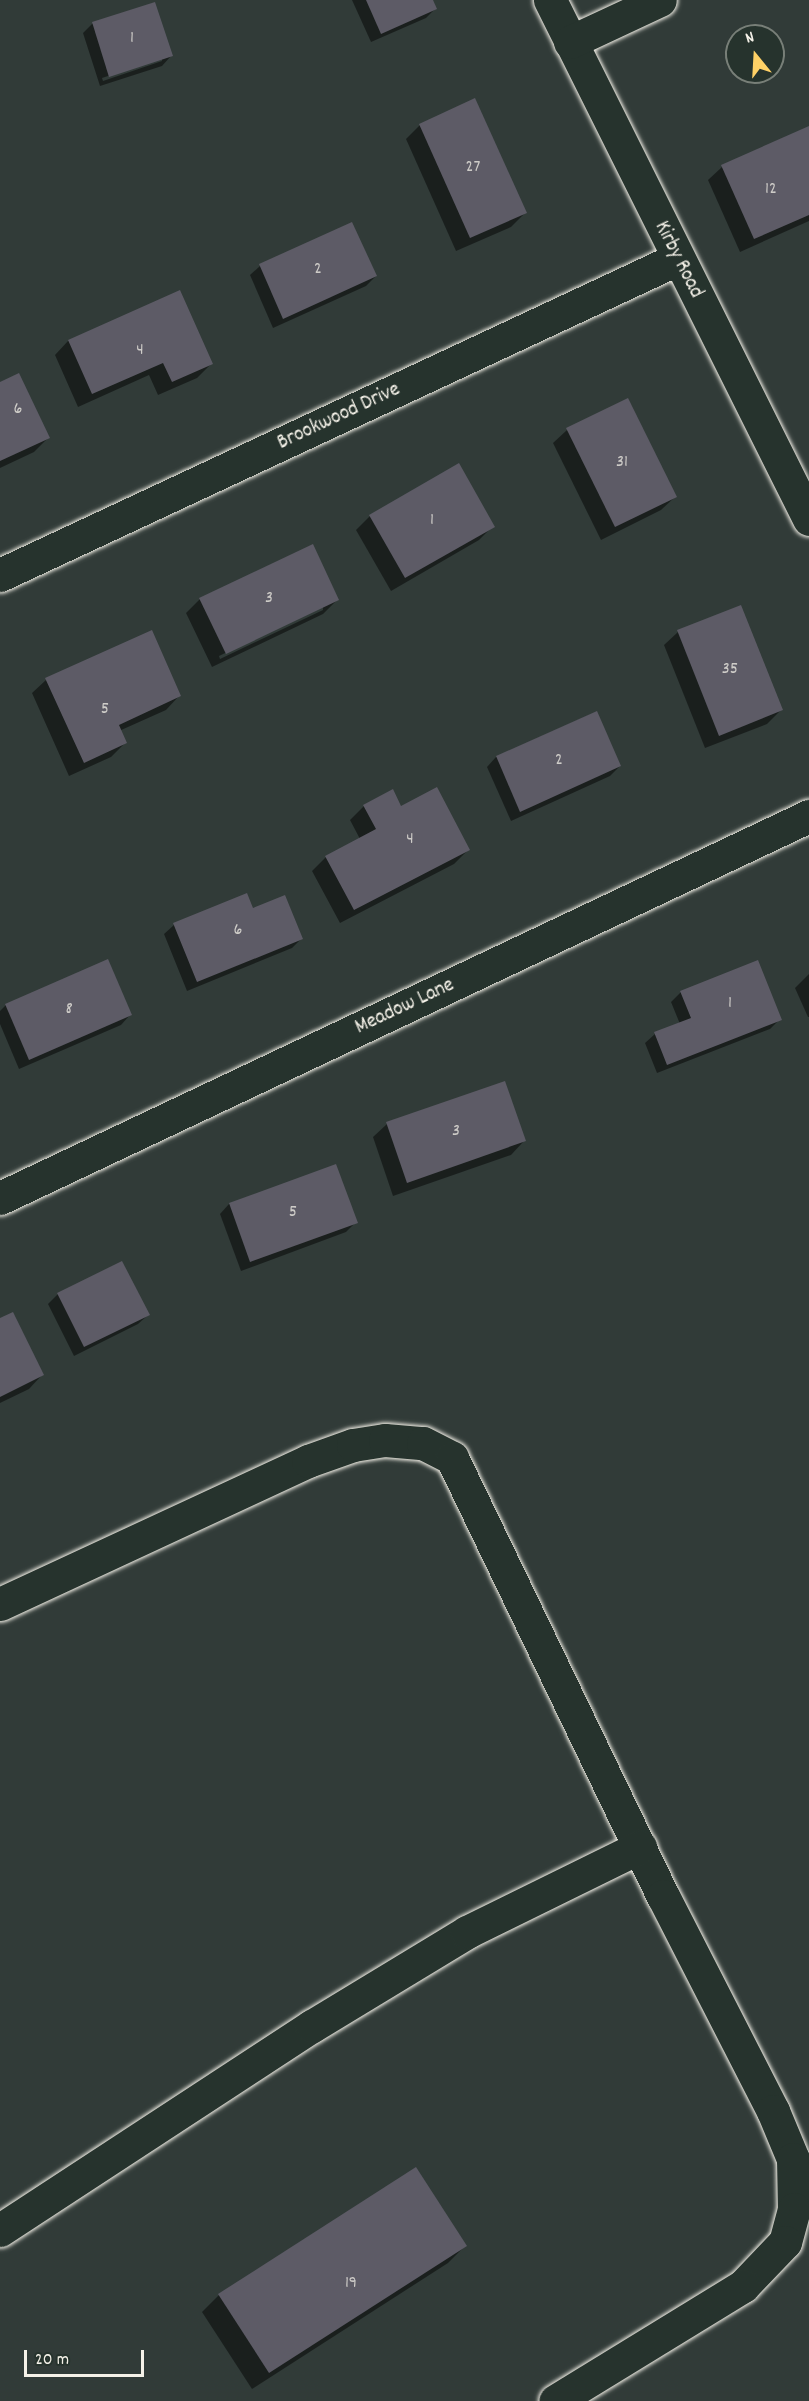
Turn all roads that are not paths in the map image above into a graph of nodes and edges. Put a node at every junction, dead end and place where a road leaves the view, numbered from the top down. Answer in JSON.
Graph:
{"nodes":[{"id":1,"x":550,"y":0,"type":"edge"},
{"id":2,"x":660,"y":0,"type":"edge"},
{"id":3,"x":570,"y":42,"type":"junction"},
{"id":4,"x":677,"y":259,"type":"junction"},
{"id":5,"x":809,"y":519,"type":"edge"},
{"id":6,"x":0,"y":575,"type":"edge"},
{"id":7,"x":809,"y":816,"type":"edge"},
{"id":8,"x":0,"y":1198,"type":"edge"},
{"id":9,"x":0,"y":1604,"type":"edge"},
{"id":10,"x":639,"y":1847,"type":"junction"},
{"id":11,"x":0,"y":2230,"type":"edge"},
{"id":12,"x":555,"y":2401,"type":"edge"}],
"edges":[{"from":1,"to":3,"type":"street","name":"Kirby Road"},
{"from":2,"to":3,"type":"street"},
{"from":3,"to":4,"type":"street","name":"Kirby Road"},
{"from":4,"to":5,"type":"street","name":"Kirby Road"},
{"from":4,"to":6,"type":"street","name":"Brookwood Drive"},
{"from":7,"to":8,"type":"street","name":"Meadow Lane"},
{"from":9,"to":10,"type":"street"},
{"from":10,"to":11,"type":"street"},
{"from":10,"to":12,"type":"street"}]}
